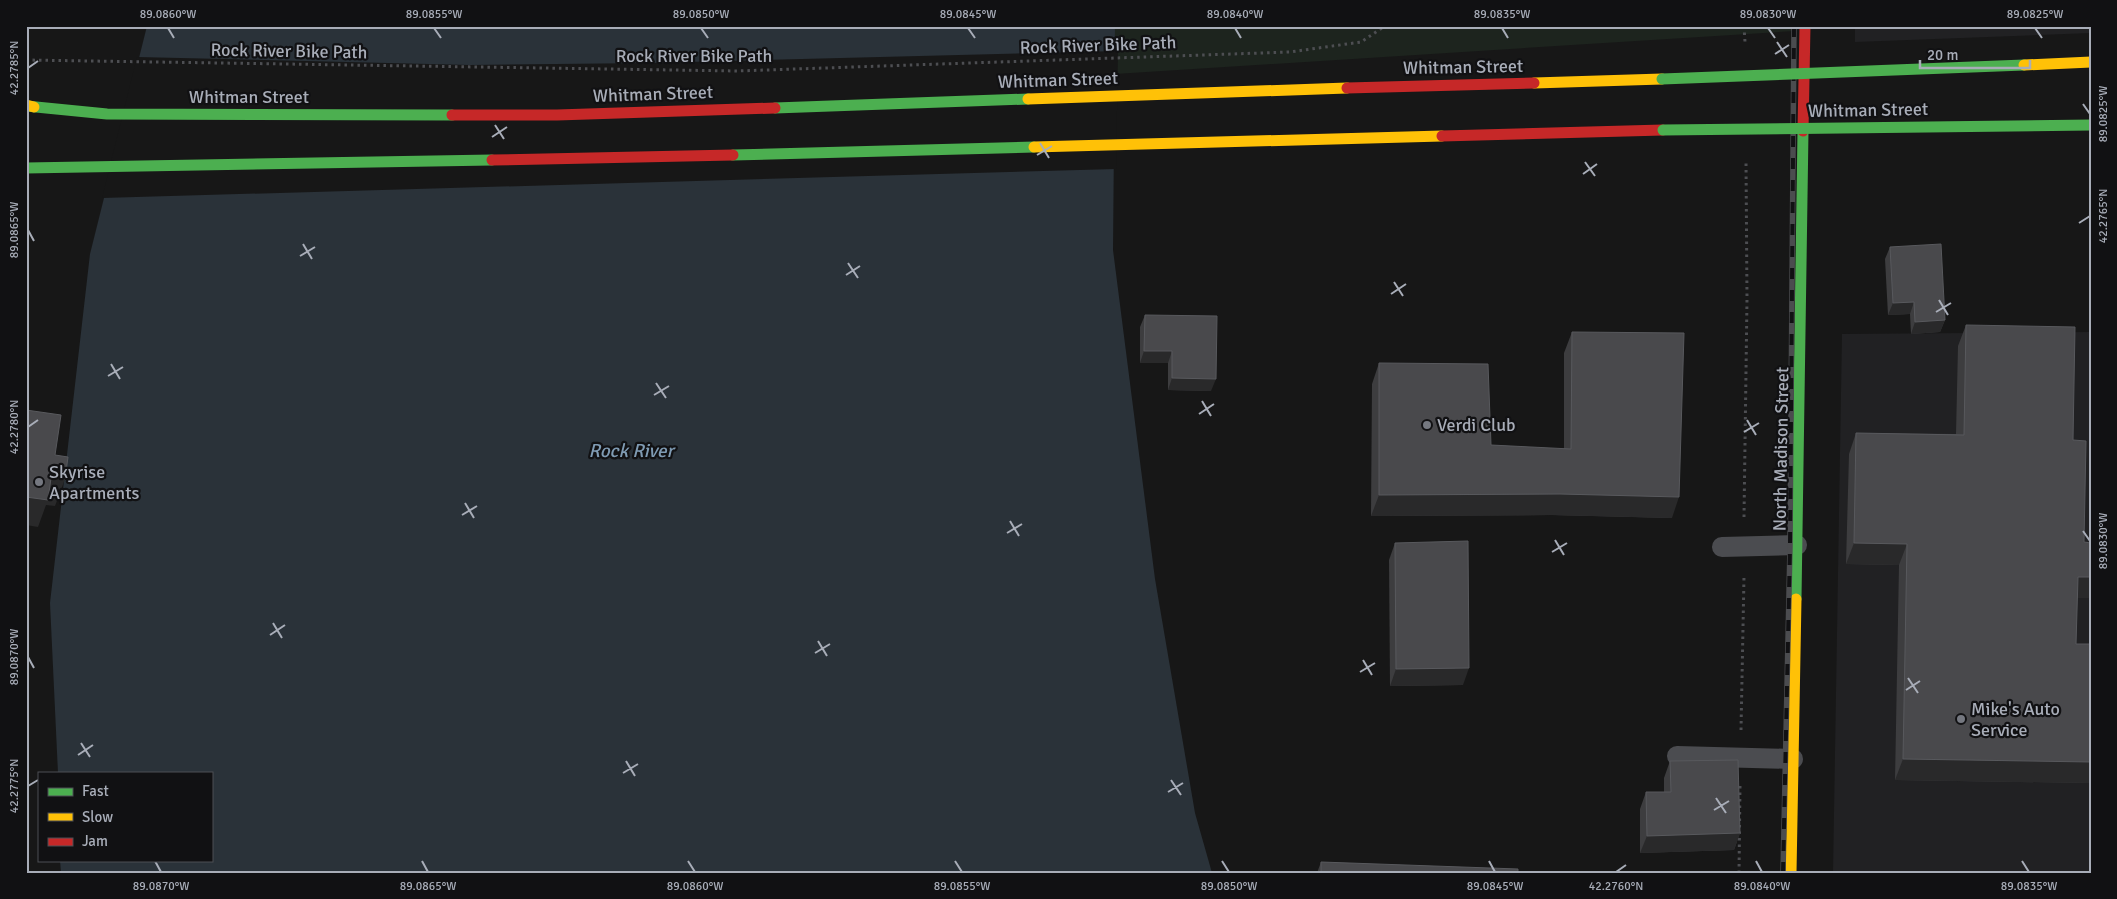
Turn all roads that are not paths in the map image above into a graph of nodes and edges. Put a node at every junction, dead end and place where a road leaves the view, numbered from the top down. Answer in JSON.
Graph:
{"nodes":[{"id":1,"x":1805,"y":26,"type":"edge"},
{"id":2,"x":2091,"y":62,"type":"edge"},
{"id":3,"x":29,"y":106,"type":"edge"},
{"id":4,"x":2091,"y":124,"type":"edge"},
{"id":5,"x":31,"y":168,"type":"edge"},
{"id":6,"x":1797,"y":545,"type":"junction"},
{"id":7,"x":1722,"y":547,"type":"dead end"},
{"id":8,"x":1677,"y":756,"type":"dead end"},
{"id":9,"x":1793,"y":759,"type":"junction"},
{"id":10,"x":1790,"y":873,"type":"edge"}],
"edges":[{"from":1,"to":6,"type":"main road","name":"North Madison Street"},
{"from":2,"to":3,"type":"main road","name":"Whitman Street","bridge":true},
{"from":4,"to":5,"type":"main road","name":"Whitman Street","bridge":true},
{"from":6,"to":7,"type":"lane"},
{"from":6,"to":9,"type":"main road","name":"North Madison Street"},
{"from":8,"to":9,"type":"lane"},
{"from":9,"to":10,"type":"main road","name":"North Madison Street"}]}
